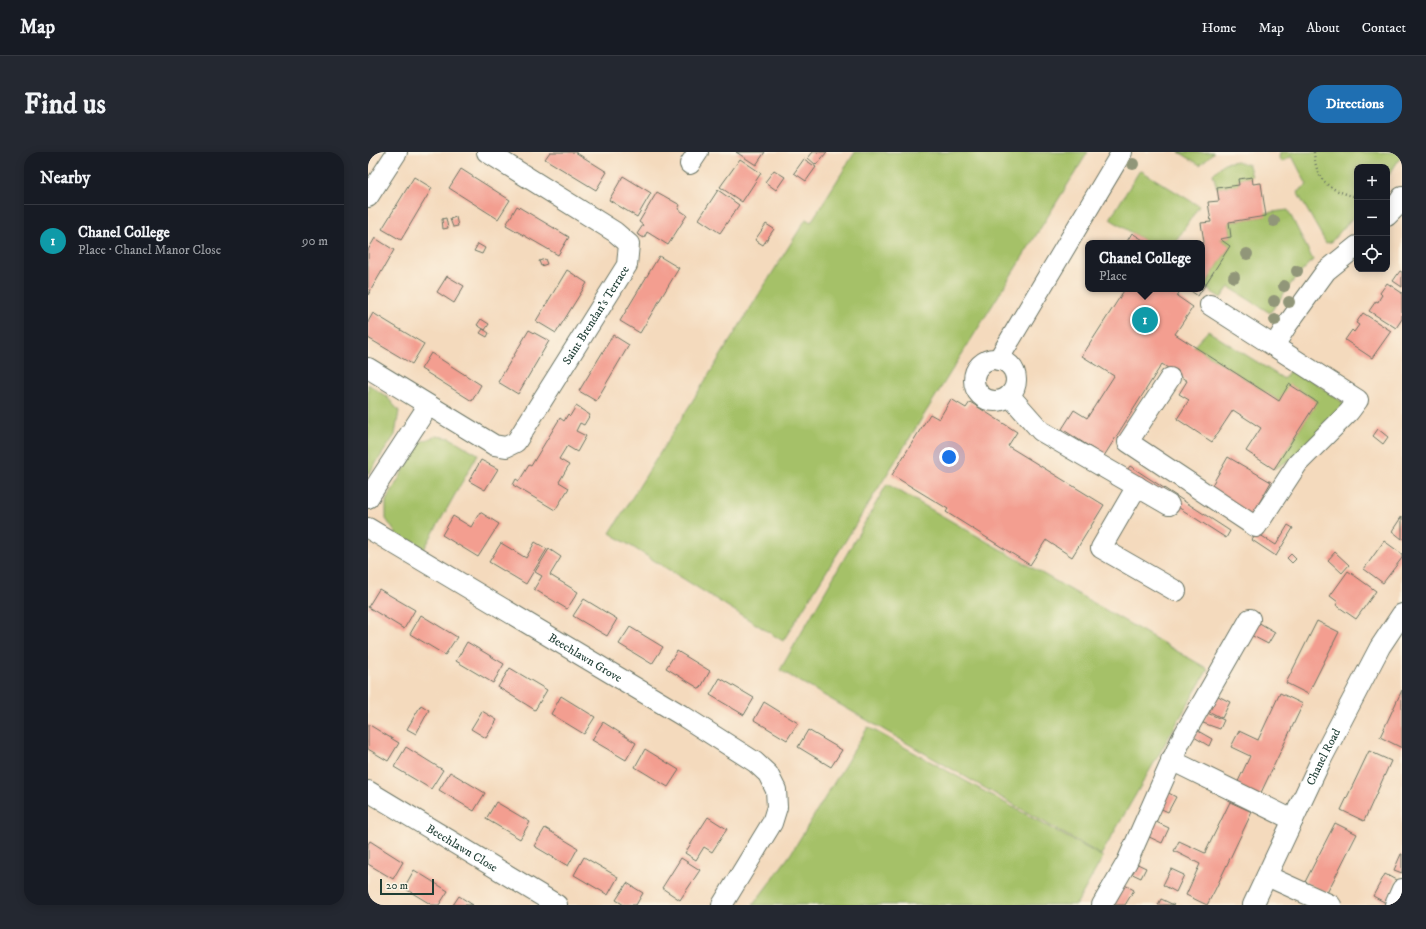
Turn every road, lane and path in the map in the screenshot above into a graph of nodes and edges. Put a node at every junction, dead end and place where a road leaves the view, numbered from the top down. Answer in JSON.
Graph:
{"nodes":[{"id":1,"x":397,"y":152,"type":"edge"},
{"id":2,"x":486,"y":152,"type":"edge"},
{"id":3,"x":1122,"y":152,"type":"edge"},
{"id":4,"x":1314,"y":152,"type":"edge"},
{"id":5,"x":1354,"y":196,"type":"edge"},
{"id":6,"x":1402,"y":197,"type":"edge"},
{"id":7,"x":368,"y":198,"type":"edge"},
{"id":8,"x":1390,"y":213,"type":"edge"},
{"id":9,"x":1354,"y":248,"type":"edge"},
{"id":10,"x":1210,"y":305,"type":"dead end"},
{"id":11,"x":1274,"y":346,"type":"junction"},
{"id":12,"x":998,"y":360,"type":"junction"},
{"id":13,"x":368,"y":368,"type":"edge"},
{"id":14,"x":1170,"y":378,"type":"dead end"},
{"id":15,"x":1010,"y":396,"type":"junction"},
{"id":16,"x":428,"y":406,"type":"junction"},
{"id":17,"x":1137,"y":486,"type":"junction"},
{"id":18,"x":368,"y":498,"type":"edge"},
{"id":19,"x":1170,"y":505,"type":"dead end"},
{"id":20,"x":368,"y":528,"type":"edge"},
{"id":21,"x":1176,"y":591,"type":"dead end"},
{"id":22,"x":1402,"y":614,"type":"edge"},
{"id":23,"x":1250,"y":619,"type":"dead end"},
{"id":24,"x":1171,"y":760,"type":"junction"},
{"id":25,"x":368,"y":791,"type":"edge"},
{"id":26,"x":1293,"y":820,"type":"junction"},
{"id":27,"x":1267,"y":876,"type":"junction"},
{"id":28,"x":1402,"y":889,"type":"edge"},
{"id":29,"x":557,"y":905,"type":"edge"},
{"id":30,"x":722,"y":905,"type":"edge"},
{"id":31,"x":1102,"y":905,"type":"edge"},
{"id":32,"x":1253,"y":905,"type":"edge"},
{"id":33,"x":1331,"y":905,"type":"edge"},
{"id":34,"x":1395,"y":905,"type":"edge"}],
"edges":[{"from":1,"to":7,"type":"street"},
{"from":2,"to":16,"type":"street","name":"Saint Brendan's Terrace"},
{"from":3,"to":12,"type":"street"},
{"from":4,"to":5,"type":"path"},
{"from":6,"to":8,"type":"street"},
{"from":9,"to":11,"type":"street"},
{"from":10,"to":11,"type":"street"},
{"from":11,"to":14,"type":"street"},
{"from":12,"to":15,"type":"street"},
{"from":12,"to":15,"type":"street"},
{"from":13,"to":16,"type":"street","name":"Saint Brendan's Terrace"},
{"from":15,"to":17,"type":"street"},
{"from":16,"to":18,"type":"street"},
{"from":17,"to":19,"type":"street"},
{"from":17,"to":21,"type":"street"},
{"from":20,"to":30,"type":"street","name":"Beechlawn Grove"},
{"from":22,"to":26,"type":"street","name":"Chanel Road"},
{"from":23,"to":24,"type":"street"},
{"from":24,"to":26,"type":"street"},
{"from":24,"to":31,"type":"street"},
{"from":25,"to":29,"type":"street","name":"Beechlawn Close"},
{"from":26,"to":27,"type":"street","name":"Chanel Road"},
{"from":27,"to":32,"type":"street","name":"Chanel Road"},
{"from":27,"to":33,"type":"street"},
{"from":28,"to":34,"type":"street"}]}
